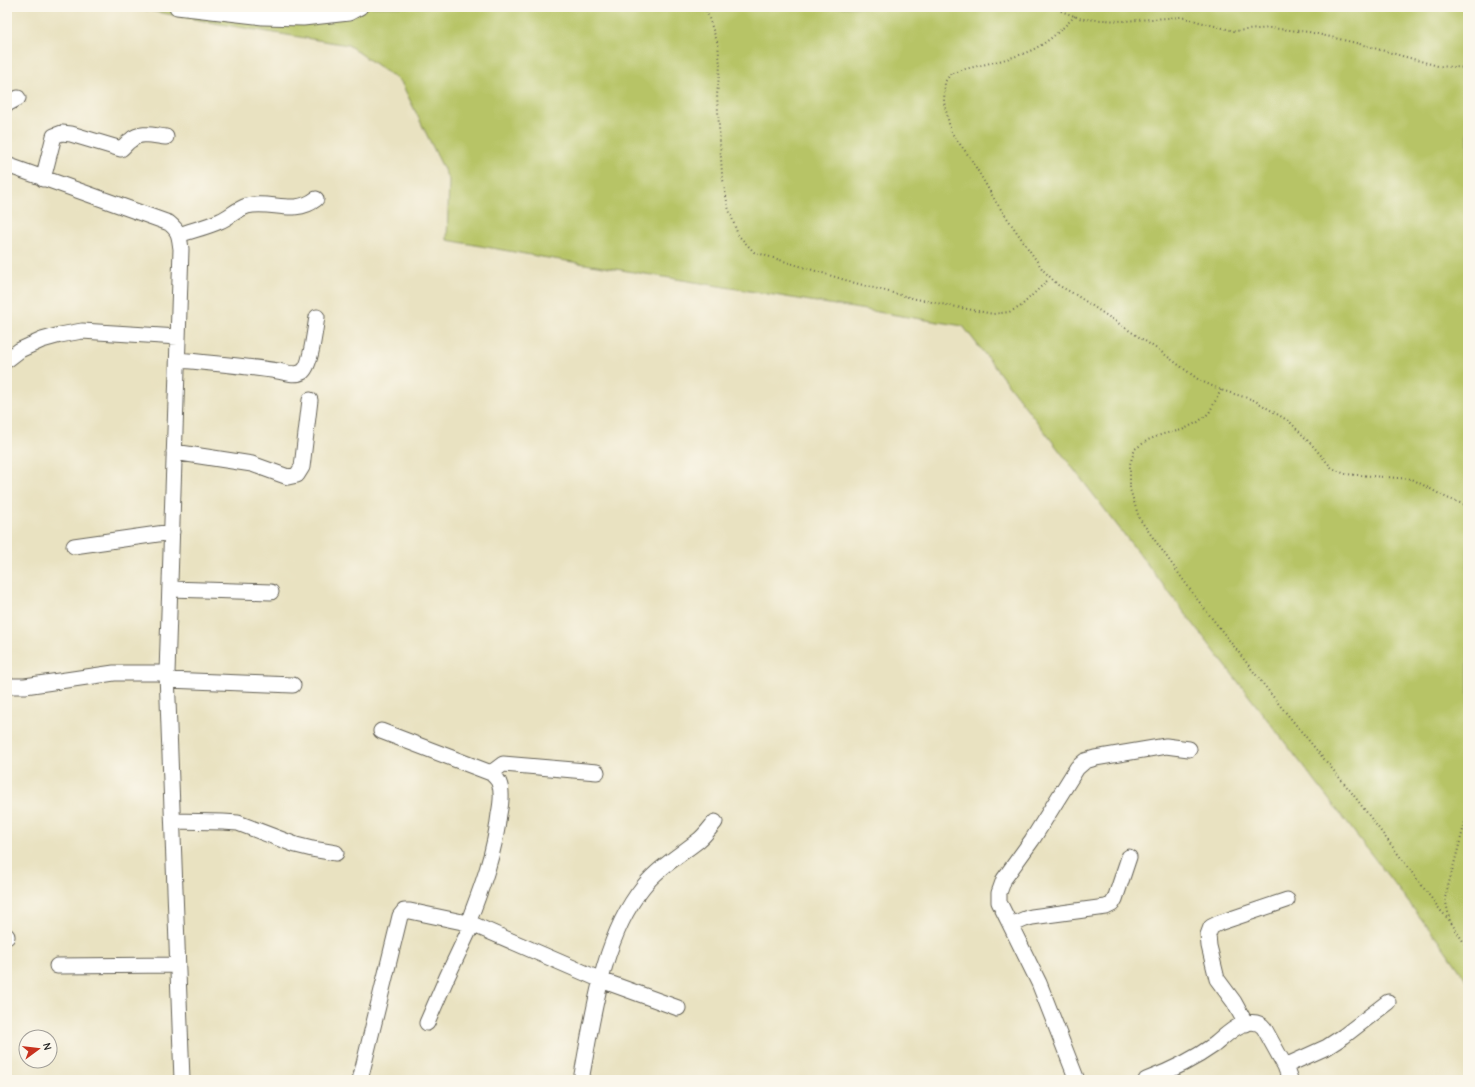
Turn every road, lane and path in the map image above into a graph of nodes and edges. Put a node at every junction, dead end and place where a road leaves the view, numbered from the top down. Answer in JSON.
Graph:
{"nodes":[{"id":1,"x":177,"y":7,"type":"edge"},
{"id":2,"x":360,"y":7,"type":"edge"},
{"id":3,"x":705,"y":7,"type":"edge"},
{"id":4,"x":1054,"y":7,"type":"edge"},
{"id":5,"x":1074,"y":16,"type":"junction"},
{"id":6,"x":1468,"y":68,"type":"edge"},
{"id":7,"x":166,"y":137,"type":"dead end"},
{"id":8,"x":7,"y":165,"type":"edge"},
{"id":9,"x":43,"y":179,"type":"junction"},
{"id":10,"x":316,"y":199,"type":"dead end"},
{"id":11,"x":179,"y":235,"type":"junction"},
{"id":12,"x":1049,"y":279,"type":"dead end"},
{"id":13,"x":317,"y":317,"type":"dead end"},
{"id":14,"x":178,"y":337,"type":"junction"},
{"id":15,"x":7,"y":360,"type":"edge"},
{"id":16,"x":178,"y":360,"type":"junction"},
{"id":17,"x":1221,"y":390,"type":"junction"},
{"id":18,"x":310,"y":400,"type":"dead end"},
{"id":19,"x":174,"y":452,"type":"junction"},
{"id":20,"x":1468,"y":506,"type":"edge"},
{"id":21,"x":172,"y":532,"type":"junction"},
{"id":22,"x":74,"y":546,"type":"dead end"},
{"id":23,"x":170,"y":589,"type":"junction"},
{"id":24,"x":271,"y":592,"type":"dead end"},
{"id":25,"x":168,"y":677,"type":"junction"},
{"id":26,"x":293,"y":685,"type":"dead end"},
{"id":27,"x":7,"y":686,"type":"edge"},
{"id":28,"x":381,"y":731,"type":"dead end"},
{"id":29,"x":1189,"y":748,"type":"dead end"},
{"id":30,"x":597,"y":772,"type":"dead end"},
{"id":31,"x":491,"y":773,"type":"junction"},
{"id":32,"x":1468,"y":810,"type":"edge"},
{"id":33,"x":173,"y":820,"type":"junction"},
{"id":34,"x":715,"y":822,"type":"dead end"},
{"id":35,"x":336,"y":853,"type":"dead end"},
{"id":36,"x":1129,"y":857,"type":"dead end"},
{"id":37,"x":1287,"y":900,"type":"dead end"},
{"id":38,"x":1450,"y":921,"type":"junction"},
{"id":39,"x":470,"y":924,"type":"junction"},
{"id":40,"x":1011,"y":925,"type":"junction"},
{"id":41,"x":1468,"y":949,"type":"edge"},
{"id":42,"x":178,"y":965,"type":"junction"},
{"id":43,"x":57,"y":966,"type":"dead end"},
{"id":44,"x":601,"y":980,"type":"junction"},
{"id":45,"x":1388,"y":1002,"type":"dead end"},
{"id":46,"x":678,"y":1008,"type":"dead end"},
{"id":47,"x":427,"y":1023,"type":"dead end"},
{"id":48,"x":1246,"y":1024,"type":"junction"},
{"id":49,"x":1285,"y":1066,"type":"junction"},
{"id":50,"x":182,"y":1080,"type":"edge"},
{"id":51,"x":360,"y":1080,"type":"edge"},
{"id":52,"x":581,"y":1080,"type":"edge"},
{"id":53,"x":1077,"y":1080,"type":"edge"},
{"id":54,"x":1146,"y":1080,"type":"edge"},
{"id":55,"x":1290,"y":1080,"type":"edge"}],
"edges":[{"from":1,"to":2,"type":"street"},
{"from":3,"to":12,"type":"path"},
{"from":4,"to":5,"type":"path"},
{"from":5,"to":6,"type":"path"},
{"from":5,"to":17,"type":"path"},
{"from":7,"to":9,"type":"street"},
{"from":8,"to":9,"type":"street"},
{"from":9,"to":11,"type":"street"},
{"from":10,"to":11,"type":"street"},
{"from":11,"to":14,"type":"street"},
{"from":13,"to":16,"type":"street"},
{"from":14,"to":15,"type":"street"},
{"from":14,"to":16,"type":"street"},
{"from":16,"to":19,"type":"street"},
{"from":17,"to":20,"type":"path"},
{"from":17,"to":38,"type":"path"},
{"from":18,"to":19,"type":"street"},
{"from":19,"to":21,"type":"street"},
{"from":21,"to":22,"type":"street"},
{"from":21,"to":23,"type":"street"},
{"from":23,"to":24,"type":"street"},
{"from":23,"to":25,"type":"street"},
{"from":25,"to":26,"type":"street"},
{"from":25,"to":27,"type":"street"},
{"from":25,"to":33,"type":"street"},
{"from":28,"to":31,"type":"street"},
{"from":29,"to":40,"type":"street"},
{"from":30,"to":31,"type":"street"},
{"from":31,"to":39,"type":"street"},
{"from":32,"to":38,"type":"path"},
{"from":33,"to":35,"type":"street"},
{"from":33,"to":42,"type":"street"},
{"from":34,"to":44,"type":"street"},
{"from":36,"to":40,"type":"street"},
{"from":37,"to":48,"type":"street"},
{"from":38,"to":41,"type":"path"},
{"from":39,"to":44,"type":"street"},
{"from":39,"to":47,"type":"street"},
{"from":39,"to":51,"type":"street"},
{"from":40,"to":53,"type":"street"},
{"from":42,"to":43,"type":"street"},
{"from":42,"to":50,"type":"street"},
{"from":44,"to":46,"type":"street"},
{"from":44,"to":52,"type":"street"},
{"from":45,"to":49,"type":"street"},
{"from":48,"to":49,"type":"street"},
{"from":48,"to":54,"type":"street"},
{"from":49,"to":55,"type":"street"}]}
